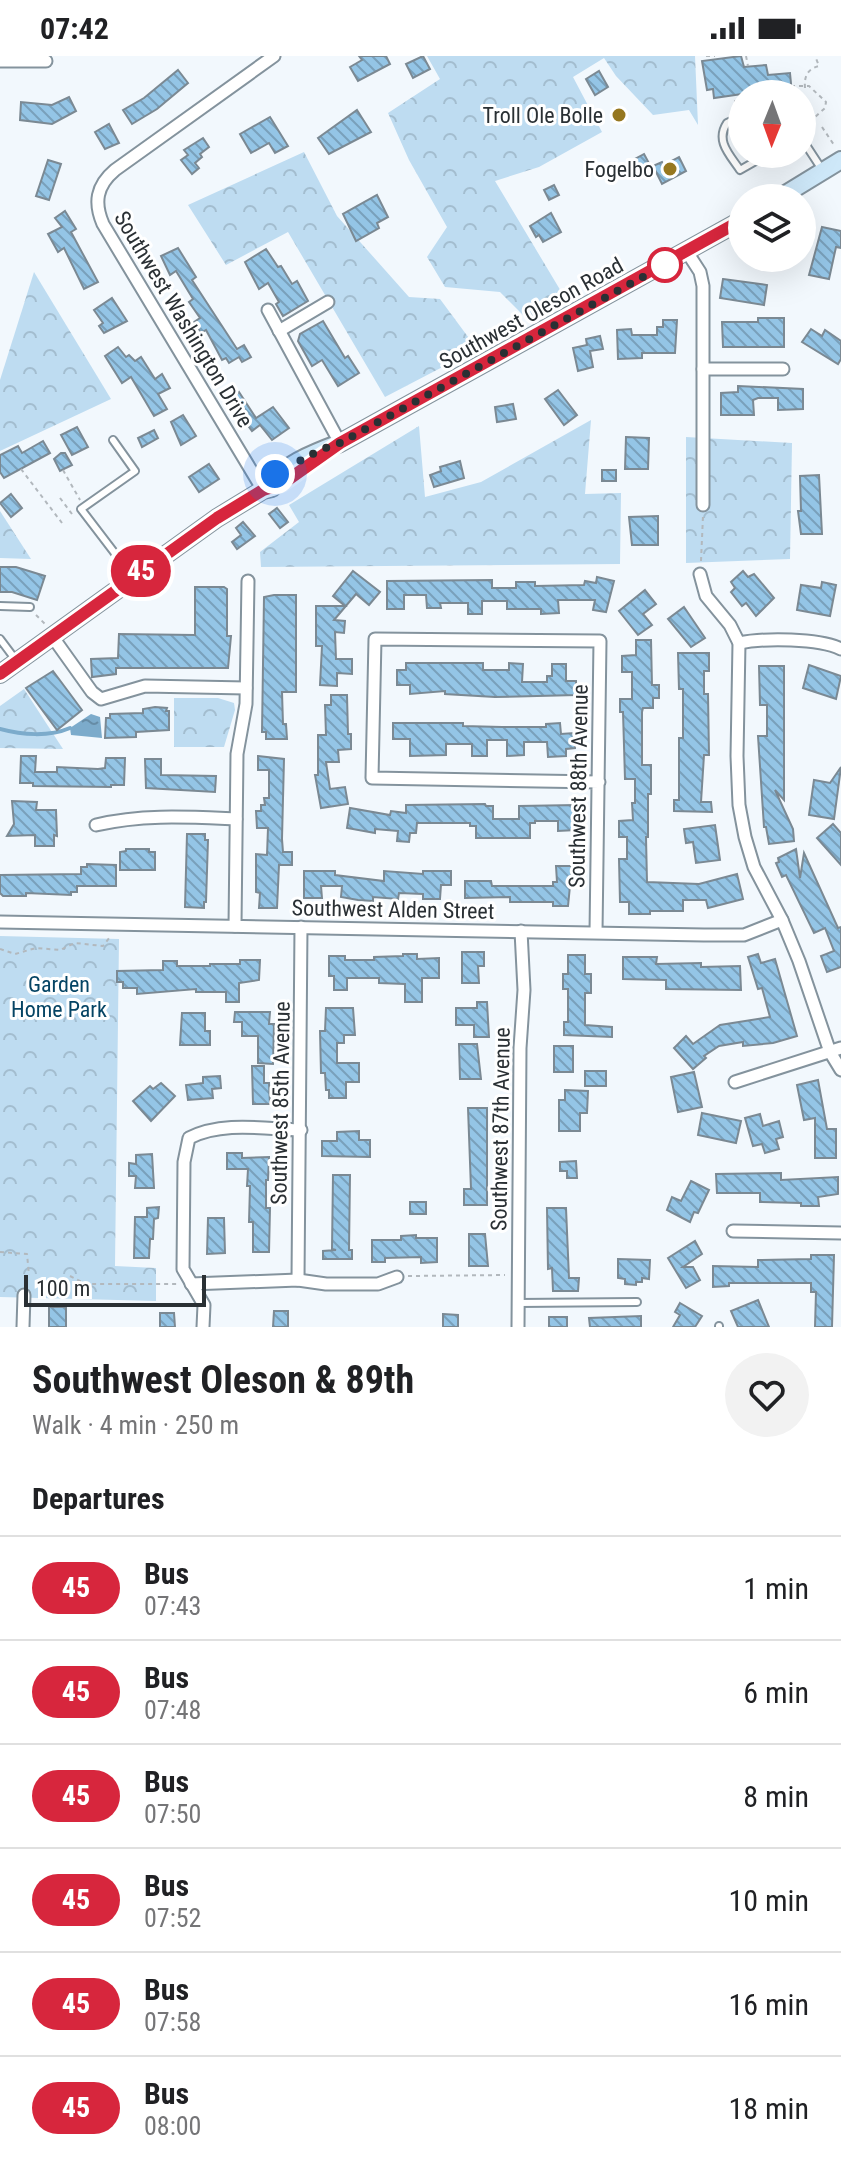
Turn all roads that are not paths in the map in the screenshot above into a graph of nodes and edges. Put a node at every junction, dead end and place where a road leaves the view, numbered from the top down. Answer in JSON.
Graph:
{"nodes":[{"id":1,"x":271,"y":57,"type":"edge"},
{"id":2,"x":46,"y":58,"type":"edge"},
{"id":3,"x":0,"y":61,"type":"edge"},
{"id":4,"x":728,"y":123,"type":"edge"},
{"id":5,"x":728,"y":152,"type":"edge"},
{"id":6,"x":838,"y":153,"type":"edge"},
{"id":7,"x":816,"y":160,"type":"edge"},
{"id":8,"x":823,"y":171,"type":"junction"},
{"id":9,"x":802,"y":184,"type":"edge"},
{"id":10,"x":728,"y":228,"type":"edge"},
{"id":11,"x":687,"y":252,"type":"junction"},
{"id":12,"x":328,"y":302,"type":"dead end"},
{"id":13,"x":268,"y":310,"type":"dead end"},
{"id":14,"x":279,"y":331,"type":"junction"},
{"id":15,"x":703,"y":369,"type":"junction"},
{"id":16,"x":783,"y":369,"type":"dead end"},
{"id":17,"x":113,"y":440,"type":"dead end"},
{"id":18,"x":340,"y":443,"type":"junction"},
{"id":19,"x":263,"y":490,"type":"junction"},
{"id":20,"x":703,"y":505,"type":"road end"},
{"id":21,"x":700,"y":574,"type":"road end"},
{"id":22,"x":133,"y":577,"type":"junction"},
{"id":23,"x":248,"y":581,"type":"dead end"},
{"id":24,"x":0,"y":606,"type":"edge"},
{"id":25,"x":31,"y":610,"type":"road end"},
{"id":26,"x":49,"y":631,"type":"junction"},
{"id":27,"x":0,"y":639,"type":"edge"},
{"id":28,"x":739,"y":643,"type":"junction"},
{"id":29,"x":841,"y":649,"type":"edge"},
{"id":30,"x":17,"y":662,"type":"junction"},
{"id":31,"x":0,"y":674,"type":"edge"},
{"id":32,"x":246,"y":688,"type":"junction"},
{"id":33,"x":599,"y":782,"type":"junction"},
{"id":34,"x":236,"y":819,"type":"junction"},
{"id":35,"x":96,"y":825,"type":"dead end"},
{"id":36,"x":782,"y":920,"type":"junction"},
{"id":37,"x":0,"y":922,"type":"edge"},
{"id":38,"x":235,"y":926,"type":"junction"},
{"id":39,"x":301,"y":927,"type":"junction"},
{"id":40,"x":521,"y":931,"type":"junction"},
{"id":41,"x":596,"y":932,"type":"junction"},
{"id":42,"x":836,"y":1050,"type":"edge"},
{"id":43,"x":841,"y":1070,"type":"edge"},
{"id":44,"x":735,"y":1082,"type":"dead end"},
{"id":45,"x":301,"y":1130,"type":"junction"},
{"id":46,"x":733,"y":1231,"type":"dead end"},
{"id":47,"x":841,"y":1233,"type":"edge"},
{"id":48,"x":397,"y":1277,"type":"road end"},
{"id":49,"x":298,"y":1280,"type":"junction"},
{"id":50,"x":191,"y":1284,"type":"junction"},
{"id":51,"x":24,"y":1295,"type":"dead end"},
{"id":52,"x":637,"y":1302,"type":"dead end"},
{"id":53,"x":518,"y":1303,"type":"junction"},
{"id":54,"x":23,"y":1327,"type":"edge"},
{"id":55,"x":203,"y":1327,"type":"edge"},
{"id":56,"x":518,"y":1327,"type":"edge"}],
"edges":[{"from":1,"to":19,"type":"street","name":"Southwest Washington Drive"},
{"from":2,"to":3,"type":"street"},
{"from":4,"to":5,"type":"lane"},
{"from":6,"to":8,"type":"main road"},
{"from":7,"to":8,"type":"lane"},
{"from":8,"to":9,"type":"main road"},
{"from":10,"to":11,"type":"main road","name":"Southwest Oleson Road"},
{"from":11,"to":15,"type":"street"},
{"from":11,"to":18,"type":"main road","name":"Southwest Oleson Road"},
{"from":12,"to":14,"type":"street"},
{"from":13,"to":14,"type":"street"},
{"from":14,"to":18,"type":"street"},
{"from":15,"to":16,"type":"street"},
{"from":15,"to":20,"type":"street"},
{"from":17,"to":22,"type":"lane"},
{"from":18,"to":19,"type":"main road","name":"Southwest Oleson Road"},
{"from":19,"to":22,"type":"main road","name":"Southwest Oleson Road"},
{"from":21,"to":28,"type":"street"},
{"from":22,"to":26,"type":"main road","name":"Southwest Oleson Road"},
{"from":23,"to":32,"type":"street"},
{"from":24,"to":25,"type":"lane"},
{"from":26,"to":30,"type":"main road","name":"Southwest Oleson Road"},
{"from":26,"to":32,"type":"street"},
{"from":27,"to":30,"type":"lane"},
{"from":28,"to":29,"type":"street"},
{"from":28,"to":36,"type":"street"},
{"from":30,"to":31,"type":"main road","name":"Southwest Oleson Road"},
{"from":32,"to":34,"type":"street"},
{"from":33,"to":33,"type":"street","name":"Southwest 88th Avenue"},
{"from":33,"to":41,"type":"street","name":"Southwest 88th Avenue"},
{"from":34,"to":35,"type":"street"},
{"from":34,"to":38,"type":"street"},
{"from":36,"to":41,"type":"street","name":"Southwest Alden Street"},
{"from":36,"to":42,"type":"street"},
{"from":37,"to":38,"type":"street","name":"Southwest Alden Street"},
{"from":38,"to":39,"type":"street","name":"Southwest Alden Street"},
{"from":39,"to":40,"type":"street","name":"Southwest Alden Street"},
{"from":39,"to":45,"type":"street","name":"Southwest 85th Avenue"},
{"from":40,"to":41,"type":"street","name":"Southwest Alden Street"},
{"from":40,"to":53,"type":"street","name":"Southwest 87th Avenue"},
{"from":42,"to":43,"type":"street"},
{"from":42,"to":44,"type":"street"},
{"from":45,"to":49,"type":"street","name":"Southwest 85th Avenue"},
{"from":45,"to":50,"type":"street"},
{"from":46,"to":47,"type":"street"},
{"from":48,"to":49,"type":"street"},
{"from":49,"to":50,"type":"street"},
{"from":50,"to":55,"type":"street"},
{"from":51,"to":54,"type":"street"},
{"from":52,"to":53,"type":"lane"},
{"from":53,"to":56,"type":"street","name":"Southwest 87th Avenue"}]}
